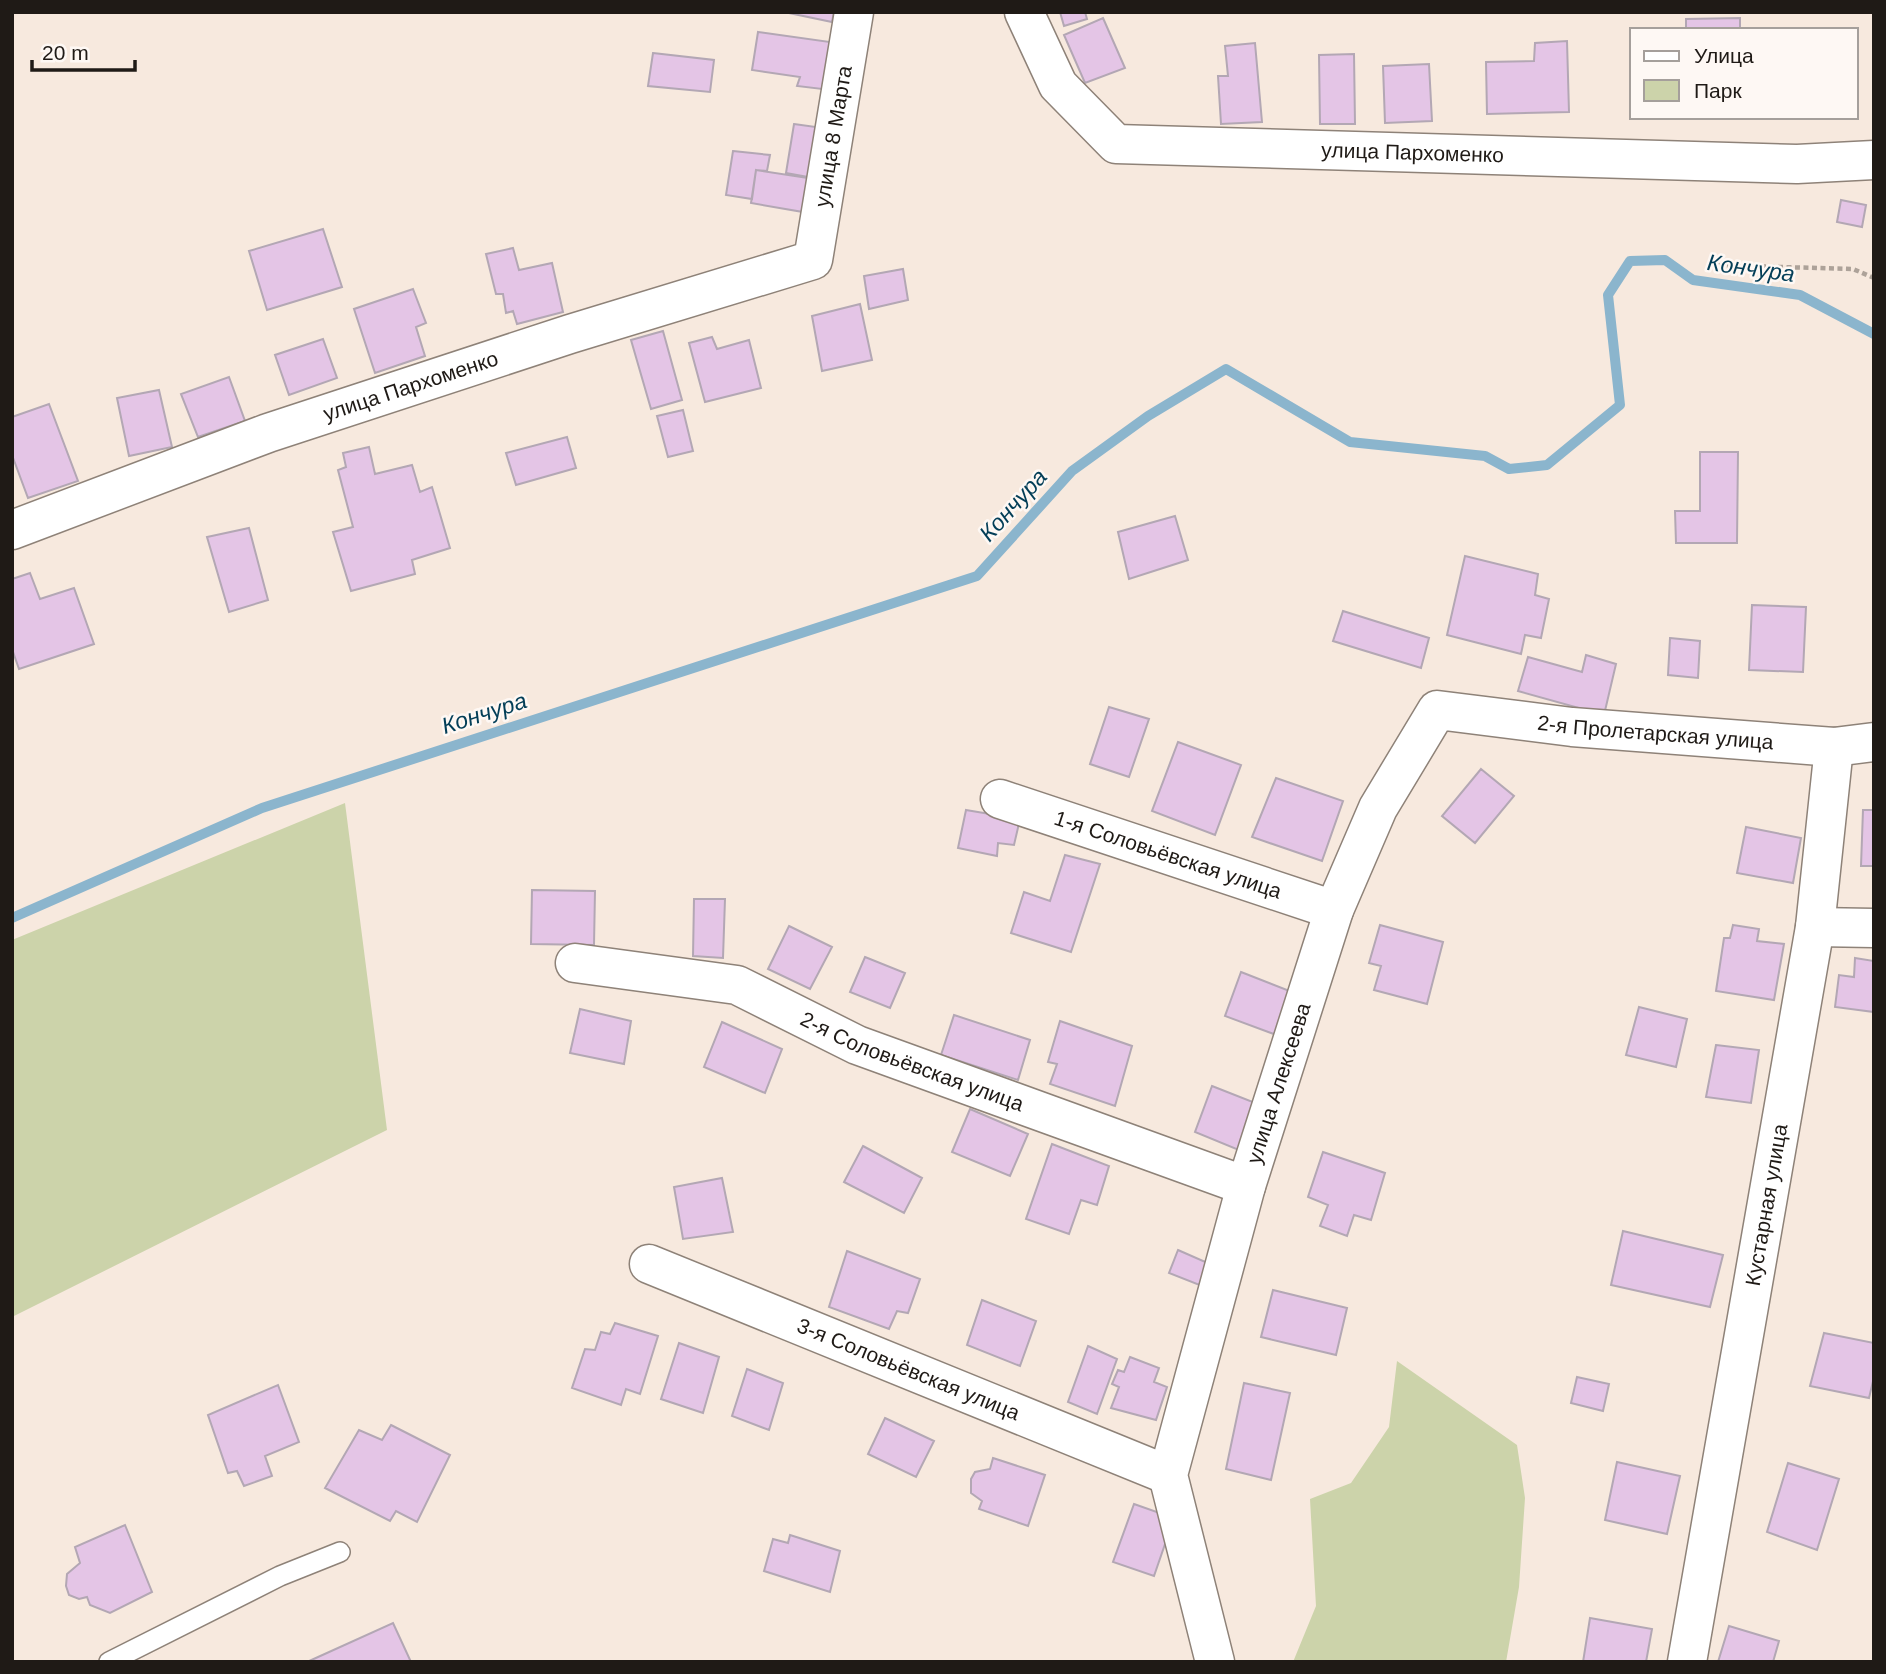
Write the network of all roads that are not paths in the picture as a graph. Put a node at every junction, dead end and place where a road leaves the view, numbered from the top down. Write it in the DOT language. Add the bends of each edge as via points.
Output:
graph roads {
  1 [pos="853,12"];
  2 [pos="1024,12"];
  3 [pos="1874,160"];
  4 [pos="813,260"];
  5 [pos="12,530"];
  6 [pos="1437,710"];
  7 [pos="1874,742"];
  8 [pos="1833,747"];
  9 [pos="1000,799"];
  10 [pos="1334,910"];
  11 [pos="1815,927"];
  12 [pos="1874,928"];
  13 [pos="575,963"];
  14 [pos="1246,1186"];
  15 [pos="649,1264"];
  16 [pos="1168,1475"];
  17 [pos="340,1552"];
  18 [pos="109,1662"];
  19 [pos="1215,1662"];
  20 [pos="1687,1662"];
  1 -- 4 [label="street, улица 8 Марта"];
  2 -- 3 [label="street, улица Пархоменко" via="1058,85 1116,144 1797,164"];
  4 -- 5 [label="street, улица Пархоменко" via="268,433"];
  6 -- 8 [label="street, 2-я Пролетарская улица" via="1572,727"];
  6 -- 10 [label="street, улица Алексеева" via="1378,808"];
  7 -- 8 [label="street, 2-я Пролетарская улица"];
  8 -- 11 [label="street, Кустарная улица"];
  9 -- 10 [label="street, 1-я Соловьёвская улица"];
  10 -- 14 [label="street, улица Алексеева"];
  11 -- 12 [label="street"];
  11 -- 20 [label="street, Кустарная улица"];
  13 -- 14 [label="street, 2-я Соловьёвская улица" via="737,985 857,1045"];
  14 -- 16 [label="street, улица Алексеева"];
  15 -- 16 [label="street, 3-я Соловьёвская улица"];
  16 -- 19 [label="street"];
  17 -- 18 [label="lane" via="280,1576"];
}
